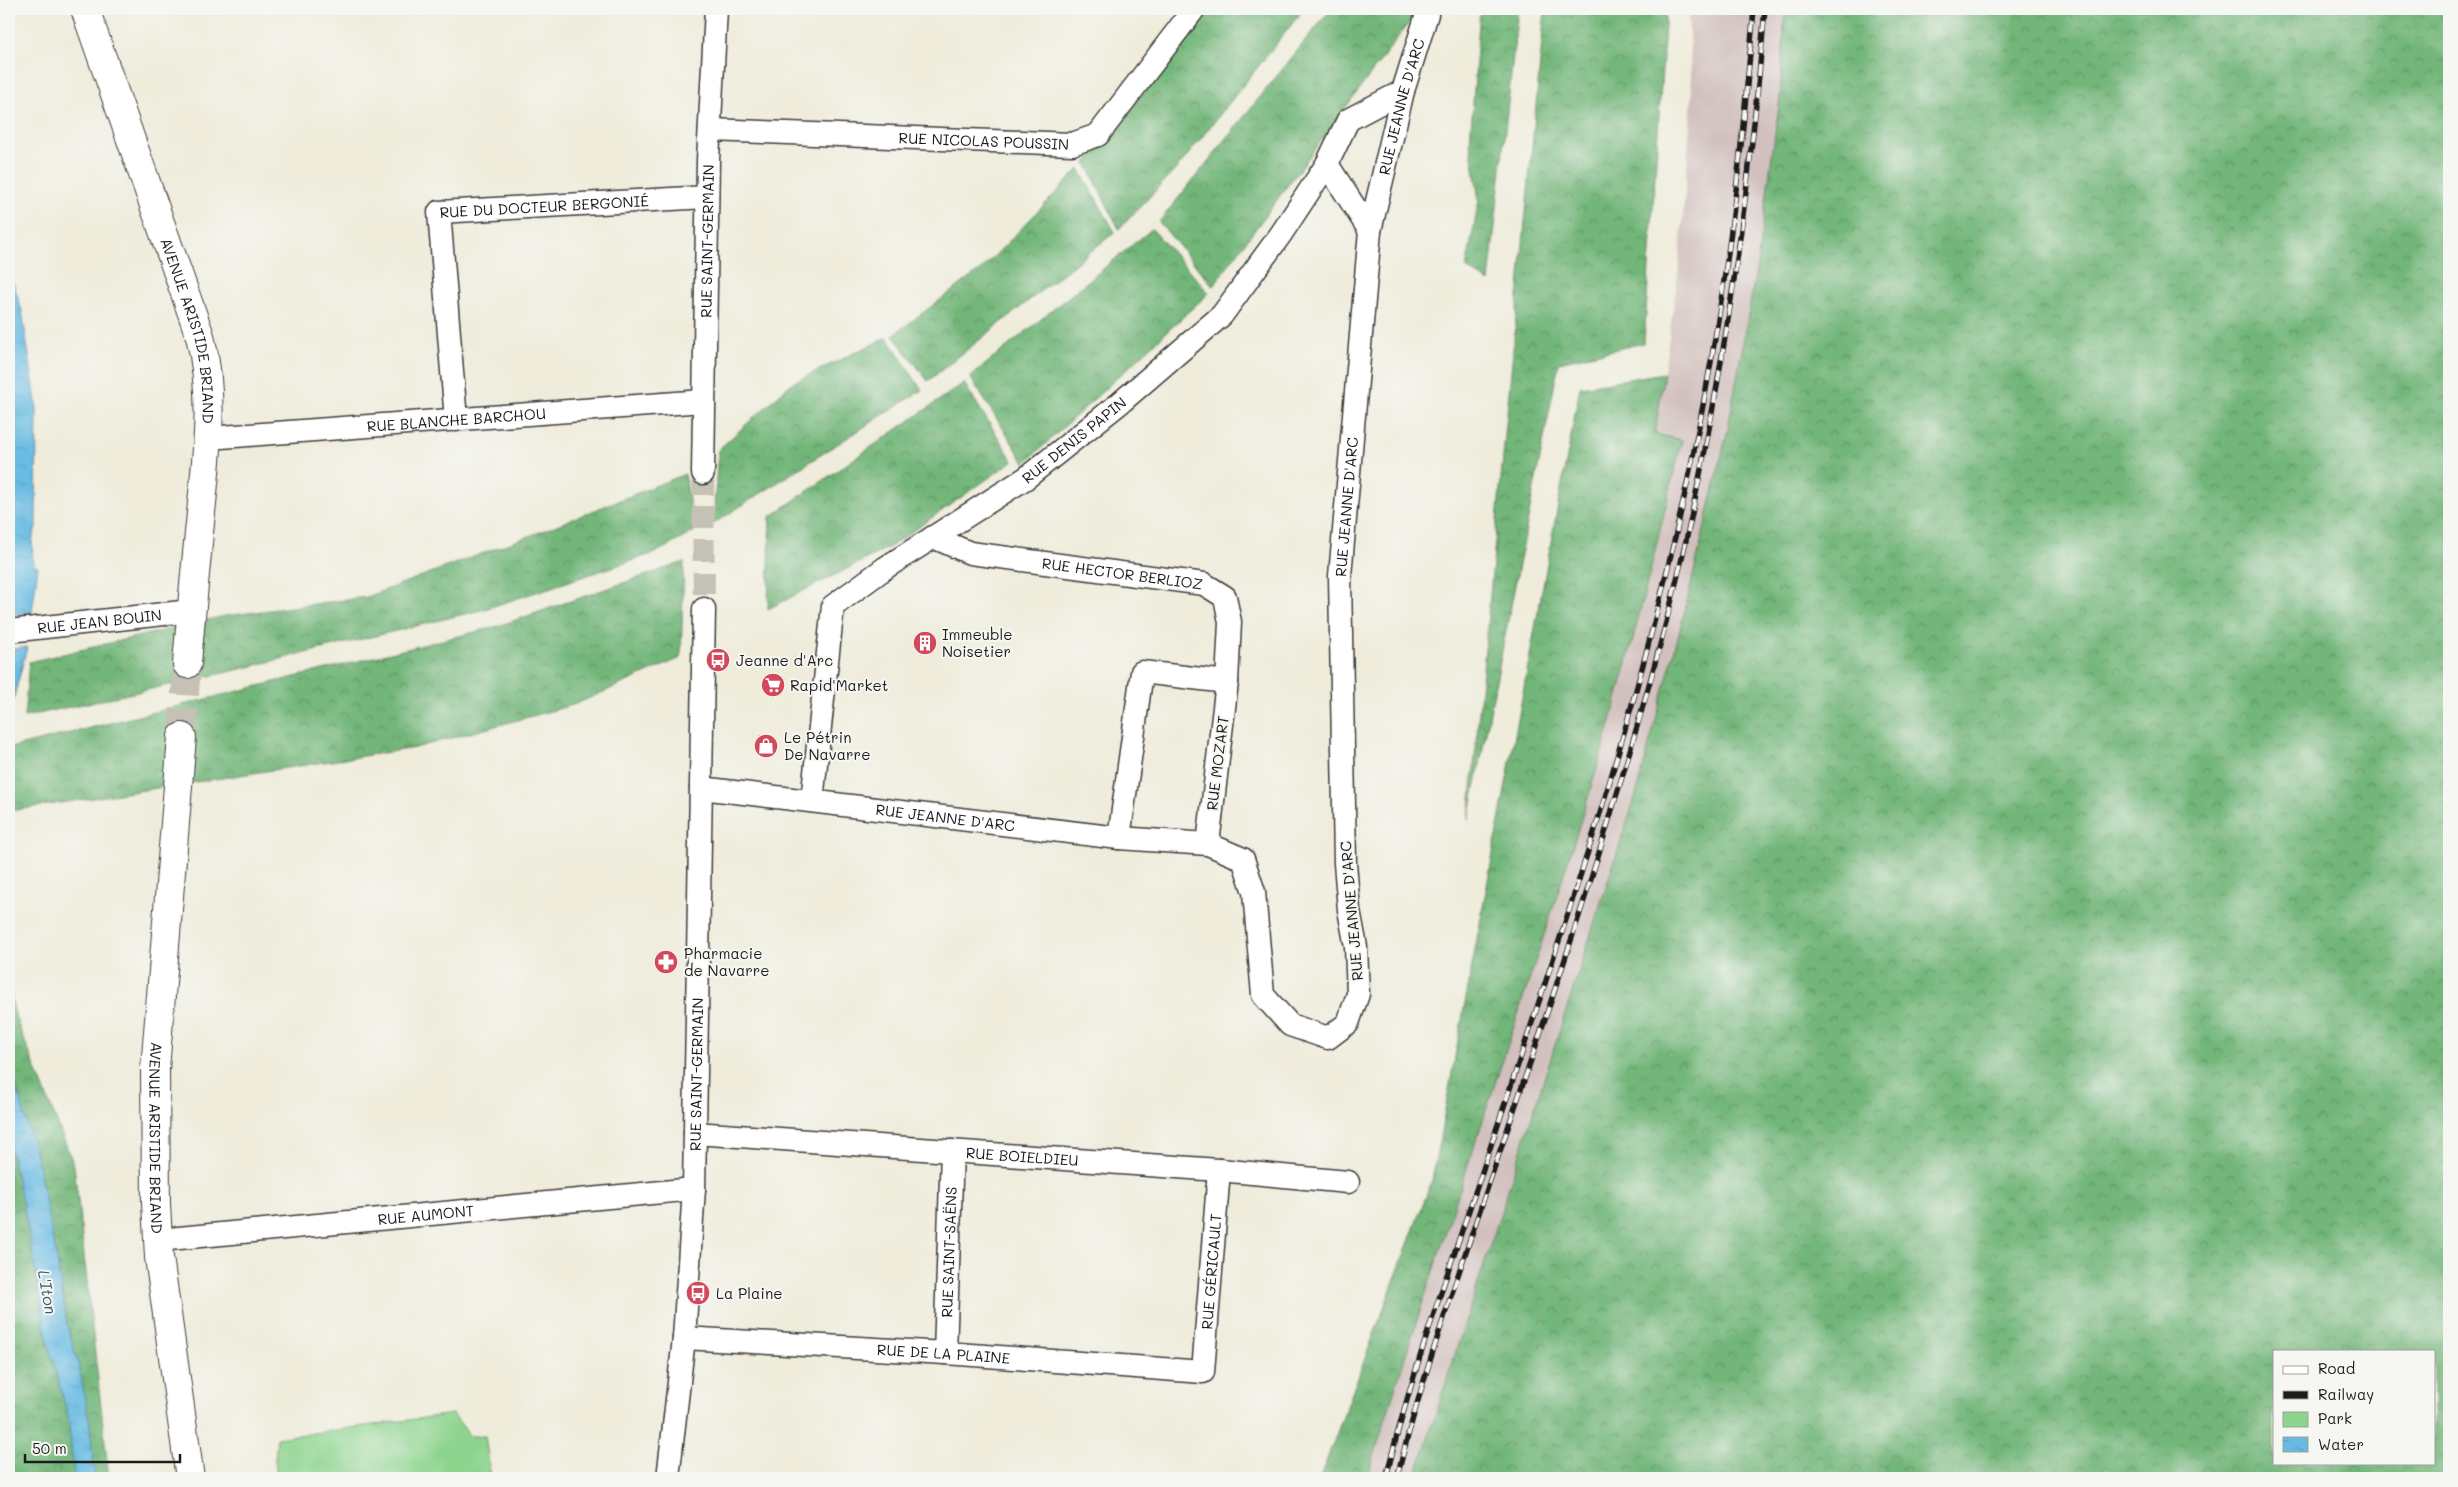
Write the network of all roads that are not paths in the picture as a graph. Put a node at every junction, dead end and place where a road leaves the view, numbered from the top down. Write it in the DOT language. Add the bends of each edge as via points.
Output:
graph roads {
  1 [pos="85,9"];
  2 [pos="716,9"];
  3 [pos="1194,9"];
  4 [pos="1427,14"];
  5 [pos="1403,91"];
  6 [pos="710,130"];
  7 [pos="1326,164"];
  8 [pos="708,197"];
  9 [pos="1370,231"];
  10 [pos="703,401"];
  11 [pos="456,420"];
  12 [pos="208,438"];
  13 [pos="703,473"];
  14 [pos="933,537"];
  15 [pos="704,609"];
  16 [pos="191,611"];
  17 [pos="9,631"];
  18 [pos="187,664"];
  19 [pos="1227,682"];
  20 [pos="182,737"];
  21 [pos="701,788"];
  22 [pos="812,801"];
  23 [pos="1119,838"];
  24 [pos="1208,844"];
  25 [pos="694,1133"];
  26 [pos="952,1151"];
  27 [pos="1219,1170"];
  28 [pos="1348,1182"];
  29 [pos="694,1189"];
  30 [pos="158,1240"];
  31 [pos="684,1338"];
  32 [pos="945,1353"];
  33 [pos="1203,1372"];
  34 [pos="190,1478"];
  35 [pos="668,1478"];
  1 -- 12 [label="main road, AVENUE ARISTIDE BRIAND" via="200,336 210,399"];
  2 -- 6 [label="street, RUE SAINT-GERMAIN"];
  3 -- 6 [label="street, RUE NICOLAS POUSSIN" via="1098,135 1072,144"];
  4 -- 5 [label="street, RUE JEANNE D'ARC"];
  5 -- 7 [label="street, RUE DENIS PAPIN" via="1348,120"];
  5 -- 9 [label="street, RUE JEANNE D'ARC"];
  6 -- 8 [label="street, RUE SAINT-GERMAIN"];
  7 -- 9 [label="street"];
  7 -- 14 [label="street, RUE DENIS PAPIN" via="1281,234 1222,315 1026,478"];
  8 -- 10 [label="street, RUE SAINT-GERMAIN"];
  8 -- 11 [label="street, RUE DU DOCTEUR BERGONIÉ" via="439,212"];
  9 -- 24 [label="street, RUE JEANNE D'ARC" via="1340,576 1345,863 1356,947 1358,994 1348,1023 1328,1038 1290,1025 1263,995 1254,892 1243,859"];
  10 -- 11 [label="street, RUE BLANCHE BARCHOU"];
  10 -- 13 [label="street, RUE SAINT-GERMAIN"];
  11 -- 12 [label="street, RUE BLANCHE BARCHOU"];
  12 -- 16 [label="main road, AVENUE ARISTIDE BRIAND"];
  14 -- 19 [label="street, RUE HECTOR BERLIOZ" via="970,553 1204,584 1225,597 1230,622"];
  14 -- 22 [label="street, RUE DENIS PAPIN" via="833,606"];
  15 -- 21 [label="street, RUE SAINT-GERMAIN"];
  16 -- 17 [label="street, RUE JEAN BOUIN"];
  16 -- 18 [label="main road, AVENUE ARISTIDE BRIAND"];
  19 -- 23 [label="street" via="1142,672"];
  19 -- 24 [label="street, RUE MOZART"];
  20 -- 30 [label="main road, AVENUE ARISTIDE BRIAND" via="155,1069"];
  21 -- 22 [label="street, RUE JEANNE D'ARC"];
  21 -- 25 [label="street, RUE SAINT-GERMAIN"];
  22 -- 23 [label="street, RUE JEANNE D'ARC"];
  23 -- 24 [label="street, RUE JEANNE D'ARC"];
  25 -- 26 [label="street, RUE BOIELDIEU"];
  25 -- 29 [label="street, RUE SAINT-GERMAIN"];
  26 -- 27 [label="street, RUE BOIELDIEU"];
  26 -- 32 [label="street, RUE SAINT-SAËNS"];
  27 -- 28 [label="street, RUE BOIELDIEU"];
  27 -- 33 [label="street, RUE GÉRICAULT"];
  29 -- 30 [label="street, RUE AUMONT"];
  29 -- 31 [label="street, RUE SAINT-GERMAIN"];
  30 -- 34 [label="main road, AVENUE ARISTIDE BRIAND"];
  31 -- 32 [label="street, RUE DE LA PLAINE"];
  31 -- 35 [label="street, RUE SAINT-GERMAIN"];
  32 -- 33 [label="street, RUE DE LA PLAINE"];
}
